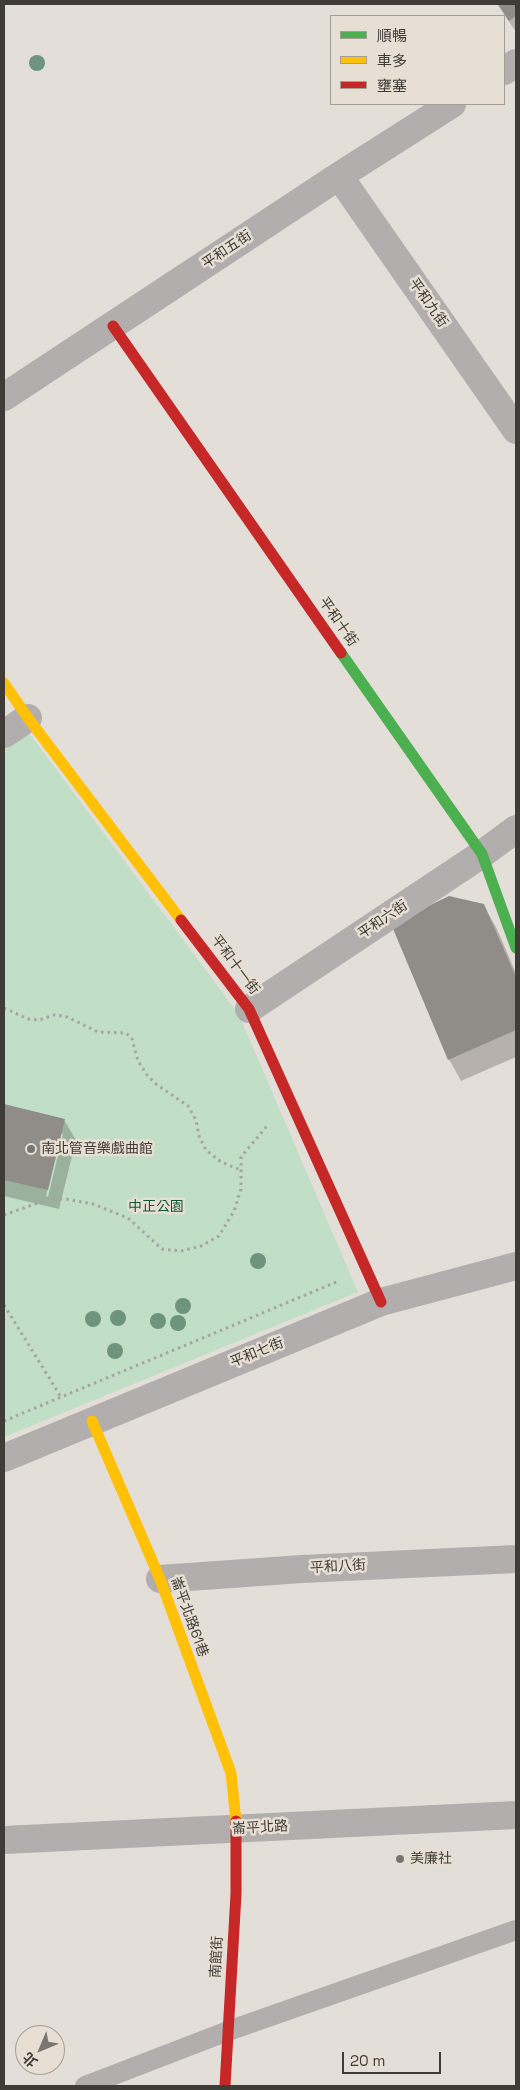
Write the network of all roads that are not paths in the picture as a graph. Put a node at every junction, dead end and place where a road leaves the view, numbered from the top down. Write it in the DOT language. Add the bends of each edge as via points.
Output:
graph roads {
  1 [pos="516,63"];
  2 [pos="505,70"];
  3 [pos="450,105"];
  4 [pos="339,176"];
  5 [pos="113,326"];
  6 [pos="4,397"];
  7 [pos="516,430"];
  8 [pos="4,683"];
  9 [pos="28,718"];
  10 [pos="4,734"];
  11 [pos="516,829"];
  12 [pos="482,854"];
  13 [pos="516,948"];
  14 [pos="249,1009"];
  15 [pos="516,1266"];
  16 [pos="381,1302"];
  17 [pos="92,1422"];
  18 [pos="4,1458"];
  19 [pos="516,1559"];
  20 [pos="160,1579"];
  21 [pos="516,1814"];
  22 [pos="237,1829"];
  23 [pos="4,1840"];
  24 [pos="516,1930"];
  25 [pos="228,2030"];
  26 [pos="85,2086"];
  27 [pos="225,2086"];
  1 -- 2 [label="street"];
  3 -- 4 [label="street, 平和五街"];
  4 -- 5 [label="street, 平和五街"];
  4 -- 7 [label="street, 平和九街"];
  5 -- 6 [label="street, 平和五街"];
  5 -- 12 [label="street, 平和十街"];
  8 -- 9 [label="street, 平和十一街"];
  9 -- 10 [label="street"];
  9 -- 14 [label="street, 平和十一街"];
  11 -- 12 [label="street, 平和六街"];
  12 -- 13 [label="street, 平和十街"];
  12 -- 14 [label="street, 平和六街"];
  14 -- 16 [label="street, 平和十一街"];
  15 -- 16 [label="street, 平和七街"];
  16 -- 17 [label="street, 平和七街"];
  17 -- 18 [label="street, 平和七街"];
  17 -- 20 [label="street, 崙平北路61巷"];
  19 -- 20 [label="street, 平和八街"];
  20 -- 22 [label="street, 崙平北路61巷" via="231,1772"];
  21 -- 22 [label="street, 崙平北路"];
  22 -- 23 [label="street, 崙平北路"];
  22 -- 25 [label="street, 南館街"];
  24 -- 25 [label="lane"];
  25 -- 26 [label="lane"];
  25 -- 27 [label="street, 南館街"];
}
